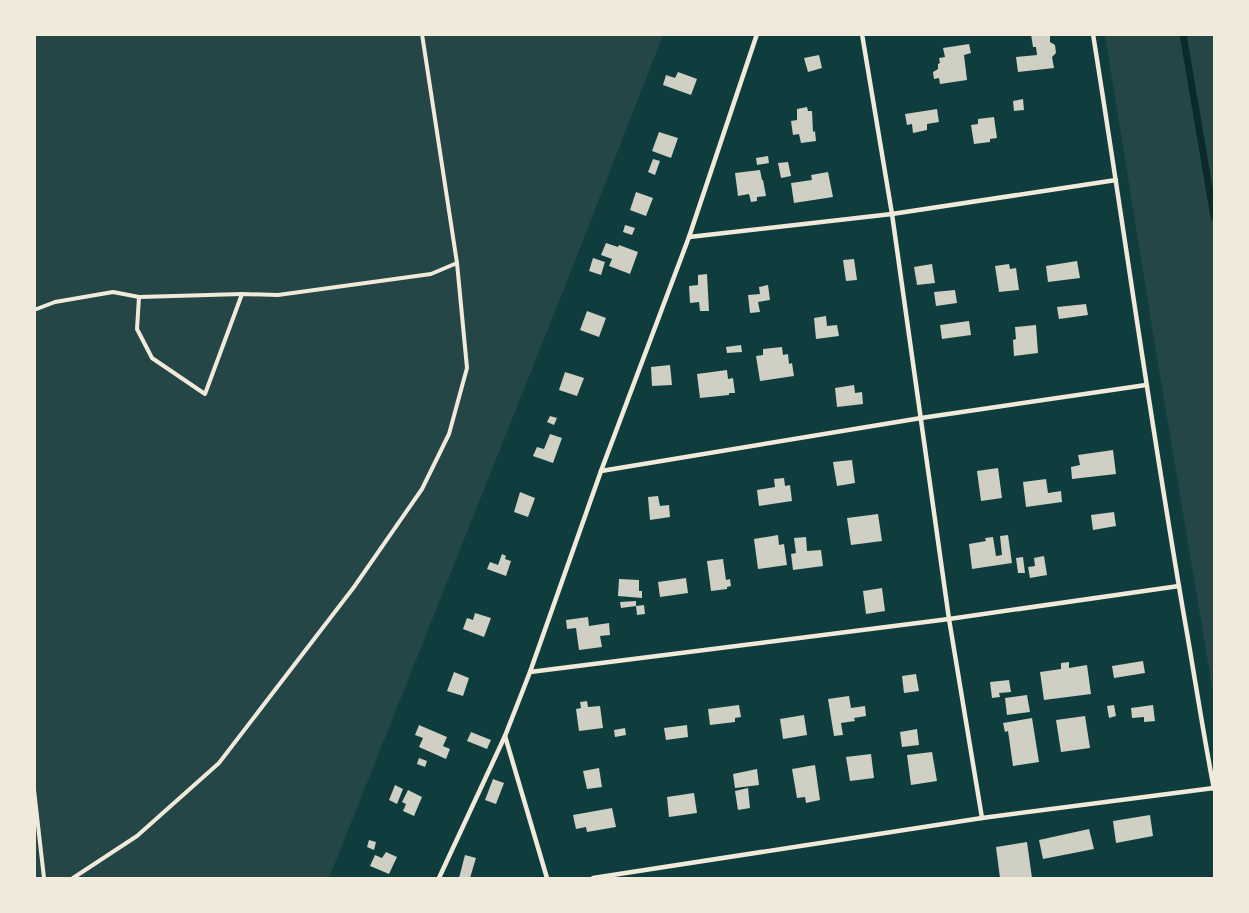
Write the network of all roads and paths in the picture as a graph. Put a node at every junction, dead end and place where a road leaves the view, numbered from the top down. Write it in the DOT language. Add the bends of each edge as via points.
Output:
graph roads {
  1 [pos="422,34"];
  2 [pos="757,34"];
  3 [pos="862,34"];
  4 [pos="1093,34"];
  5 [pos="1116,180"];
  6 [pos="892,214"];
  7 [pos="689,237"];
  8 [pos="458,263"];
  9 [pos="242,294"];
  10 [pos="139,297"];
  11 [pos="34,310"];
  12 [pos="1146,385"];
  13 [pos="921,418"];
  14 [pos="601,471"];
  15 [pos="1179,586"];
  16 [pos="949,619"];
  17 [pos="530,672"];
  18 [pos="505,736"];
  19 [pos="1214,789"];
  20 [pos="34,790"];
  21 [pos="982,818"];
  22 [pos="44,879"];
  23 [pos="73,879"];
  24 [pos="439,879"];
  25 [pos="548,879"];
  26 [pos="593,879"];
  1 -- 8 [label="path"];
  2 -- 7 [label="lane"];
  3 -- 6 [label="lane"];
  4 -- 5 [label="lane"];
  5 -- 6 [label="lane"];
  5 -- 12 [label="lane"];
  6 -- 7 [label="lane"];
  6 -- 13 [label="lane"];
  7 -- 14 [label="lane"];
  8 -- 9 [label="path" via="431,274 278,295"];
  8 -- 23 [label="path" via="466,368 449,434 422,489 354,587 219,763 137,836"];
  9 -- 10 [label="path"];
  9 -- 10 [label="path" via="205,394 152,358 137,328"];
  10 -- 11 [label="path" via="113,292 55,302"];
  12 -- 13 [label="lane"];
  12 -- 15 [label="lane"];
  13 -- 14 [label="lane"];
  13 -- 16 [label="lane"];
  14 -- 17 [label="lane"];
  15 -- 16 [label="lane"];
  15 -- 19 [label="lane"];
  16 -- 17 [label="lane"];
  16 -- 21 [label="lane"];
  17 -- 18 [label="lane"];
  18 -- 24 [label="lane"];
  18 -- 25 [label="lane"];
  19 -- 21 [label="lane"];
  20 -- 22 [label="path"];
  21 -- 26 [label="lane"];
}
